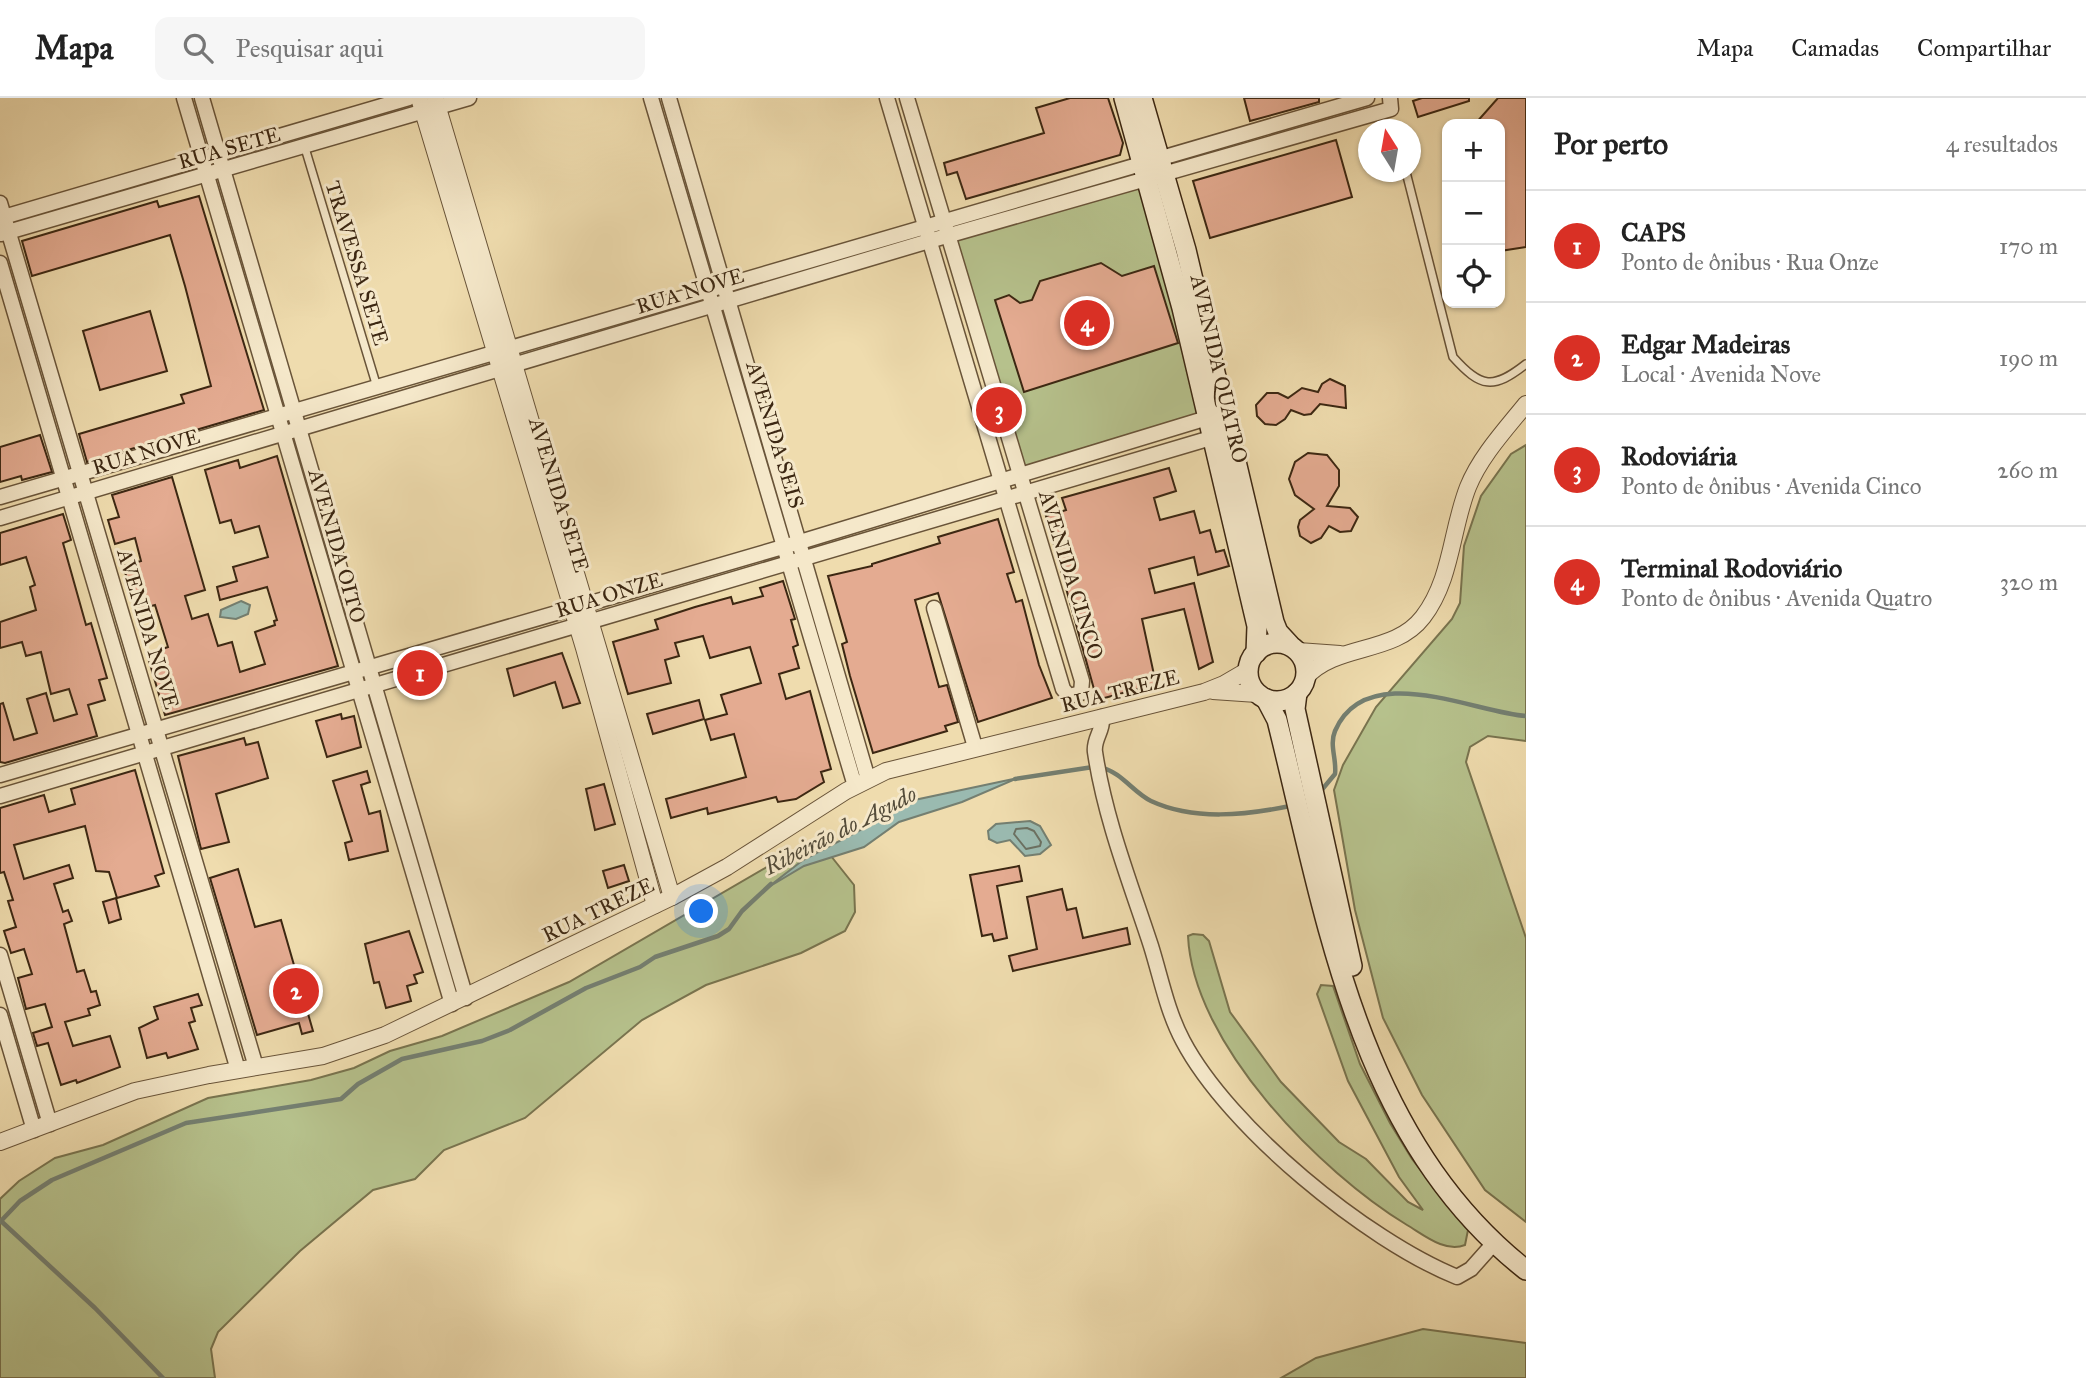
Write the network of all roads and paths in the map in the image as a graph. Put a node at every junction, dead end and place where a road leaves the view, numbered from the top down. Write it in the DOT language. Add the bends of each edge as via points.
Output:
graph roads {
  1 [pos="184,98"];
  2 [pos="202,98"];
  3 [pos="409,98"];
  4 [pos="469,98"];
  5 [pos="652,98"];
  6 [pos="669,98"];
  7 [pos="887,98"];
  8 [pos="907,98"];
  9 [pos="1124,98"];
  10 [pos="1142,98"];
  11 [pos="1369,98"];
  12 [pos="1391,103"];
  13 [pos="429,104"];
  14 [pos="1376,113"];
  15 [pos="678,127"];
  16 [pos="662,131"];
  17 [pos="304,148"];
  18 [pos="219,154"];
  19 [pos="202,159"];
  20 [pos="1153,168"];
  21 [pos="224,171"];
  22 [pos="208,176"];
  23 [pos="1409,182"];
  24 [pos="698,195"];
  25 [pos="682,199"];
  26 [pos="1,213"];
  27 [pos="943,219"];
  28 [pos="925,225"];
  29 [pos="4,234"];
  30 [pos="948,235"];
  31 [pos="929,241"];
  32 [pos="0,263"];
  33 [pos="724,284"];
  34 [pos="709,290"];
  35 [pos="729,301"];
  36 [pos="714,306"];
  37 [pos="605,320"];
  38 [pos="608,337"];
  39 [pos="502,350"];
  40 [pos="1526,364"];
  41 [pos="507,367"];
  42 [pos="377,387"];
  43 [pos="1526,404"];
  44 [pos="293,412"];
  45 [pos="278,416"];
  46 [pos="755,416"];
  47 [pos="1216,416"];
  48 [pos="299,428"];
  49 [pos="282,433"];
  50 [pos="1220,435"];
  51 [pos="72,476"];
  52 [pos="1019,476"];
  53 [pos="1000,481"];
  54 [pos="1024,494"];
  55 [pos="78,495"];
  56 [pos="0,497"];
  57 [pos="1005,499"];
  58 [pos="0,518"];
  59 [pos="1243,529"];
  60 [pos="793,544"];
  61 [pos="798,560"];
  62 [pos="579,606"];
  63 [pos="934,608"];
  64 [pos="585,624"];
  65 [pos="1294,648"];
  66 [pos="1349,653"];
  67 [pos="1252,661"];
  68 [pos="369,667"];
  69 [pos="352,672"];
  70 [pos="1302,685"];
  71 [pos="375,686"];
  72 [pos="358,691"];
  73 [pos="1204,692"];
  74 [pos="1262,696"];
  75 [pos="1102,717"];
  76 [pos="156,729"];
  77 [pos="140,734"];
  78 [pos="1292,740"];
  79 [pos="975,747"];
  80 [pos="162,748"];
  81 [pos="146,753"];
  82 [pos="0,775"];
  83 [pos="861,782"];
  84 [pos="0,796"];
  85 [pos="672,897"];
  86 [pos="655,905"];
  87 [pos="0,954"];
  88 [pos="459,1001"];
  89 [pos="0,1015"];
  90 [pos="256,1067"];
  91 [pos="238,1070"];
  92 [pos="42,1127"];
  93 [pos="0,1142"];
  94 [pos="1495,1242"];
  95 [pos="1526,1270"];
  1 -- 19 [label="street, AVENIDA OITO"];
  2 -- 18 [label="street, AVENIDA OITO"];
  3 -- 18 [label="street, RUA SETE"];
  4 -- 13 [label="street, RUA SETE"];
  5 -- 16 [label="street, AVENIDA SEIS"];
  6 -- 15 [label="street, AVENIDA SEIS"];
  7 -- 28 [label="street, AVENIDA CINCO"];
  8 -- 27 [label="street, AVENIDA CINCO"];
  9 -- 20 [label="main road, AVENIDA QUATRO"];
  10 -- 20 [label="main road, AVENIDA QUATRO"];
  11 -- 14 [label="street"];
  11 -- 20 [label="street, RUA NOVE"];
  12 -- 14 [label="street, RUA NOVE"];
  13 -- 17 [label="street, RUA SETE"];
  13 -- 39 [label="street, AVENIDA SETE"];
  14 -- 20 [label="street, RUA NOVE"];
  15 -- 16 [label="street"];
  15 -- 24 [label="street, AVENIDA SEIS"];
  16 -- 25 [label="street, AVENIDA SEIS"];
  17 -- 21 [label="street, RUA SETE"];
  17 -- 42 [label="lane, TRAVESSA SETE"];
  18 -- 19 [label="street, RUA SETE"];
  18 -- 21 [label="street, AVENIDA OITO"];
  19 -- 22 [label="street, AVENIDA OITO"];
  19 -- 26 [label="street, RUA SETE"];
  20 -- 27 [label="street, RUA NOVE"];
  20 -- 30 [label="street, RUA NOVE"];
  20 -- 47 [label="main road, AVENIDA QUATRO"];
  21 -- 22 [label="street, RUA SETE"];
  21 -- 44 [label="street, AVENIDA OITO"];
  22 -- 29 [label="street, RUA SETE"];
  22 -- 45 [label="street, AVENIDA OITO"];
  23 -- 40 [label="lane" via="1453,357 1471,377 1487,383 1505,380"];
  24 -- 25 [label="street"];
  24 -- 33 [label="street, AVENIDA SEIS"];
  25 -- 34 [label="street, AVENIDA SEIS"];
  26 -- 29 [label="street, AVENIDA NOVE"];
  27 -- 28 [label="street, RUA NOVE"];
  27 -- 30 [label="street, AVENIDA CINCO"];
  28 -- 31 [label="street, AVENIDA CINCO"];
  28 -- 33 [label="street, RUA NOVE"];
  29 -- 51 [label="street, AVENIDA NOVE"];
  30 -- 31 [label="street, RUA NOVE"];
  30 -- 52 [label="street, AVENIDA CINCO"];
  31 -- 35 [label="street, RUA NOVE"];
  31 -- 53 [label="street, AVENIDA CINCO"];
  32 -- 51 [label="street, AVENIDA NOVE"];
  33 -- 34 [label="street, RUA NOVE"];
  33 -- 35 [label="street, AVENIDA SEIS"];
  34 -- 36 [label="street, AVENIDA SEIS"];
  34 -- 37 [label="street, RUA NOVE"];
  35 -- 36 [label="street, RUA NOVE"];
  35 -- 46 [label="street, AVENIDA SEIS"];
  36 -- 38 [label="street, RUA NOVE"];
  36 -- 46 [label="street, AVENIDA SEIS"];
  37 -- 38 [label="street"];
  37 -- 39 [label="street, RUA NOVE"];
  38 -- 41 [label="street, RUA NOVE"];
  39 -- 41 [label="street, AVENIDA SETE"];
  39 -- 42 [label="street, RUA NOVE"];
  41 -- 48 [label="street, RUA NOVE"];
  41 -- 62 [label="street, AVENIDA SETE"];
  42 -- 44 [label="street, RUA NOVE"];
  43 -- 66 [label="street" via="1472,480 1443,580 1423,617 1402,636"];
  44 -- 45 [label="street, RUA NOVE"];
  44 -- 48 [label="street, AVENIDA OITO"];
  45 -- 49 [label="street, AVENIDA OITO"];
  45 -- 51 [label="street, RUA NOVE"];
  46 -- 60 [label="street, AVENIDA SEIS"];
  47 -- 50 [label="main road, AVENIDA QUATRO"];
  47 -- 52 [label="street, RUA ONZE"];
  48 -- 49 [label="street, RUA NOVE"];
  48 -- 68 [label="street, AVENIDA OITO"];
  49 -- 55 [label="street, RUA NOVE"];
  49 -- 69 [label="street, AVENIDA OITO"];
  50 -- 54 [label="street, RUA ONZE"];
  50 -- 59 [label="main road, AVENIDA QUATRO"];
  51 -- 55 [label="street, AVENIDA NOVE"];
  51 -- 56 [label="street, RUA NOVE"];
  52 -- 53 [label="street, RUA ONZE"];
  52 -- 54 [label="street, AVENIDA CINCO"];
  53 -- 57 [label="street, AVENIDA CINCO"];
  53 -- 60 [label="street, RUA ONZE"];
  54 -- 57 [label="street, RUA ONZE"];
  54 -- 57 [label="street, AVENIDA CINCO" via="1082,681 1081,693 1076,695 1069,696 1063,689"];
  55 -- 58 [label="street, RUA NOVE"];
  55 -- 76 [label="street, AVENIDA NOVE"];
  55 -- 77 [label="street, AVENIDA NOVE"];
  57 -- 61 [label="street, RUA ONZE"];
  59 -- 65 [label="main road, AVENIDA QUATRO" via="1278,632"];
  59 -- 67 [label="main road, AVENIDA QUATRO" via="1257,626"];
  60 -- 61 [label="street, AVENIDA SEIS"];
  60 -- 62 [label="street, RUA ONZE"];
  61 -- 64 [label="street, RUA ONZE"];
  61 -- 83 [label="street, AVENIDA SEIS"];
  62 -- 64 [label="street, AVENIDA SETE"];
  62 -- 68 [label="street, RUA ONZE"];
  63 -- 79 [label="street"];
  64 -- 71 [label="street, RUA ONZE"];
  64 -- 85 [label="street, AVENIDA SETE"];
  64 -- 86 [label="street, AVENIDA SETE"];
  65 -- 66 [label="street" via="1307,654"];
  65 -- 67 [label="main road" via="1270,644"];
  65 -- 70 [label="main road" via="1306,666"];
  66 -- 70 [label="street" via="1323,665"];
  67 -- 73 [label="street, RUA TREZE" via="1224,684"];
  67 -- 74 [label="main road" via="1252,687"];
  68 -- 69 [label="street, RUA ONZE"];
  68 -- 71 [label="street, AVENIDA OITO"];
  69 -- 72 [label="street, AVENIDA OITO"];
  69 -- 76 [label="street, RUA ONZE"];
  70 -- 74 [label="main road" via="1284,701"];
  70 -- 78 [label="main road"];
  71 -- 72 [label="street, RUA ONZE"];
  71 -- 88 [label="street, AVENIDA OITO"];
  72 -- 80 [label="street, RUA ONZE"];
  72 -- 88 [label="street, AVENIDA OITO"];
  73 -- 74 [label="street, RUA TREZE"];
  73 -- 75 [label="street, RUA TREZE"];
  74 -- 78 [label="main road"];
  75 -- 79 [label="street, RUA TREZE"];
  75 -- 94 [label="street" via="1095,751 1122,863 1174,1022 1208,1078 1288,1166 1393,1242 1456,1277 1464,1275"];
  76 -- 77 [label="street, RUA ONZE"];
  76 -- 80 [label="street, AVENIDA NOVE"];
  77 -- 81 [label="street, AVENIDA NOVE"];
  77 -- 82 [label="street, RUA ONZE"];
  78 -- 94 [label="main road" via="1375,1068 1414,1146"];
  79 -- 83 [label="street, RUA TREZE"];
  80 -- 81 [label="street, RUA ONZE"];
  80 -- 90 [label="street, AVENIDA NOVE"];
  81 -- 84 [label="street, RUA ONZE"];
  81 -- 91 [label="street, AVENIDA NOVE"];
  83 -- 85 [label="street, RUA TREZE"];
  85 -- 86 [label="street, RUA TREZE"];
  86 -- 88 [label="street, RUA TREZE"];
  87 -- 92 [label="street"];
  88 -- 90 [label="street, RUA TREZE" via="348,1049"];
  89 -- 92 [label="street"];
  90 -- 91 [label="street, RUA TREZE"];
  91 -- 92 [label="street, RUA TREZE" via="135,1091"];
  92 -- 93 [label="street, RUA TREZE"];
  94 -- 95 [label="main road"];
}
